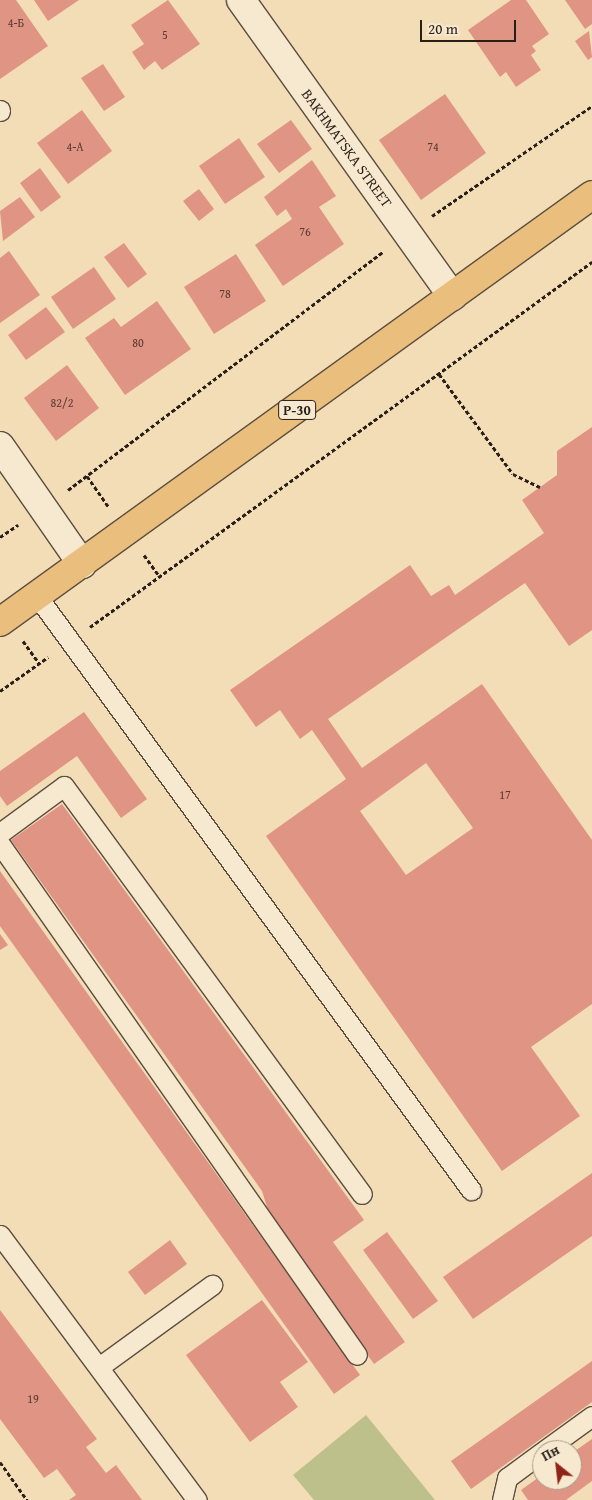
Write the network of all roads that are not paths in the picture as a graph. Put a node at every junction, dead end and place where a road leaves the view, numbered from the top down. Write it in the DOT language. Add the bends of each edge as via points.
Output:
graph roads {
  1 [pos="241,0"];
  2 [pos="592,196"];
  3 [pos="452,296"];
  4 [pos="0,446"];
  5 [pos="82,564"];
  6 [pos="37,596"];
  7 [pos="0,622"];
  8 [pos="0,833"];
  9 [pos="0,844"];
  10 [pos="471,1190"];
  11 [pos="362,1194"];
  12 [pos="0,1235"];
  13 [pos="212,1285"];
  14 [pos="357,1355"];
  15 [pos="99,1366"];
  16 [pos="592,1416"];
  17 [pos="559,1440"];
  18 [pos="532,1459"];
  19 [pos="197,1500"];
  20 [pos="502,1500"];
  1 -- 3 [label="street, BAKHMATSKA STREET"];
  2 -- 3 [label="main road, Р-30"];
  3 -- 5 [label="main road, Р-30"];
  4 -- 5 [label="street"];
  5 -- 6 [label="main road, Р-30"];
  6 -- 7 [label="main road, Р-30"];
  6 -- 10 [label="lane"];
  8 -- 11 [label="lane" via="64,786"];
  9 -- 14 [label="lane"];
  12 -- 15 [label="lane"];
  13 -- 15 [label="lane"];
  15 -- 19 [label="lane"];
  16 -- 17 [label="lane"];
  18 -- 20 [label="lane" via="507,1478"];
}
